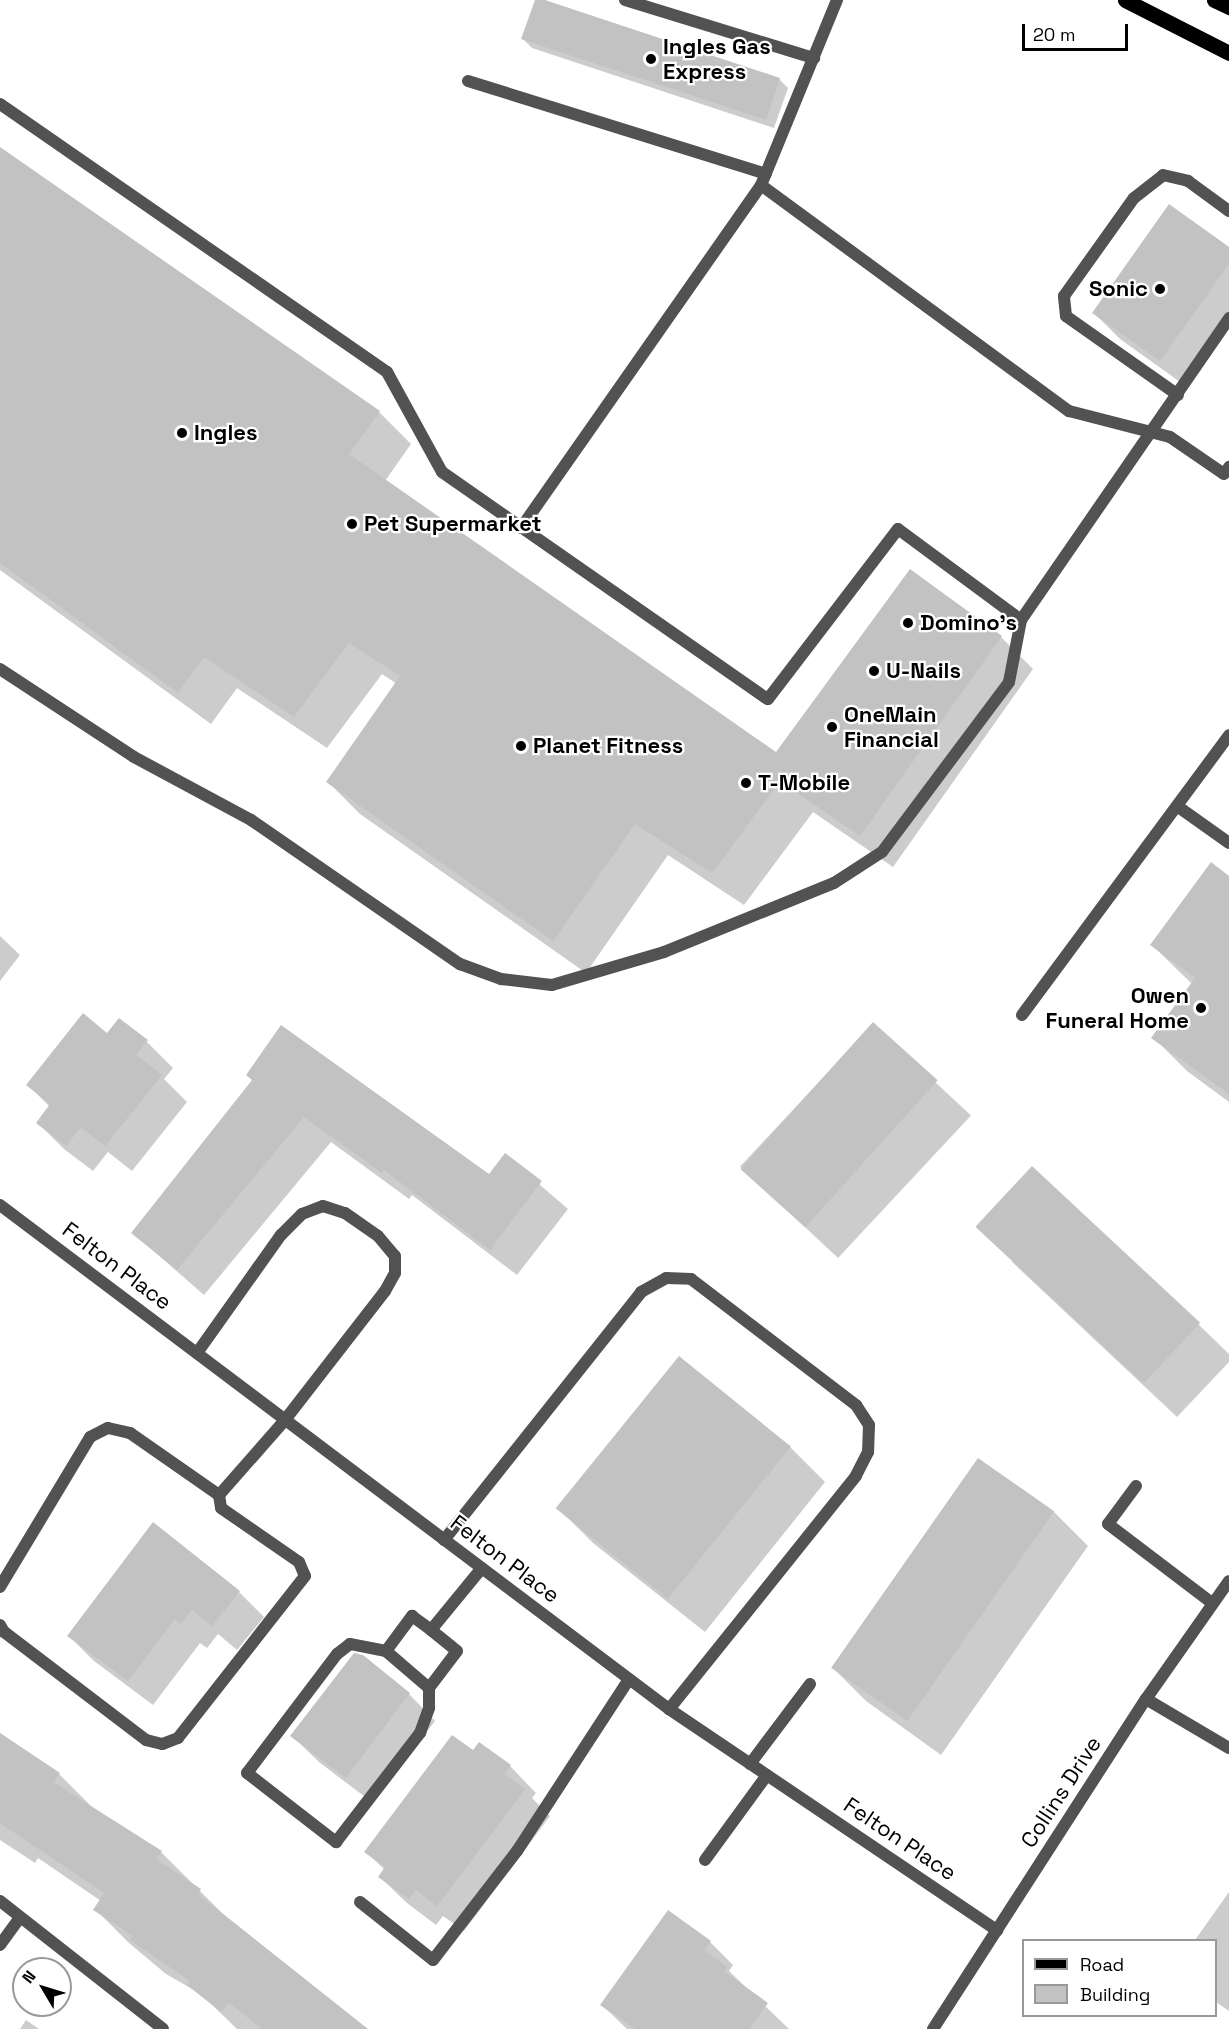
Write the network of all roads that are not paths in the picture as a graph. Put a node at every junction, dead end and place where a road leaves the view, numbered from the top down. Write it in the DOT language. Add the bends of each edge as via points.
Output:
graph roads {
  1 [pos="625,0"];
  2 [pos="837,0"];
  3 [pos="1125,0"];
  4 [pos="1214,0"];
  5 [pos="1229,7"];
  6 [pos="1229,53"];
  7 [pos="813,58"];
  8 [pos="468,81"];
  9 [pos="0,104"];
  10 [pos="764,179"];
  11 [pos="1229,211"];
  12 [pos="1229,318"];
  13 [pos="1178,394"];
  14 [pos="1152,432"];
  15 [pos="1227,473"];
  16 [pos="521,528"];
  17 [pos="1021,620"];
  18 [pos="0,669"];
  19 [pos="1229,735"];
  20 [pos="1178,806"];
  21 [pos="1229,843"];
  22 [pos="1022,1015"];
  23 [pos="0,1205"];
  24 [pos="198,1353"];
  25 [pos="285,1420"];
  26 [pos="1136,1486"];
  27 [pos="219,1495"];
  28 [pos="444,1540"];
  29 [pos="482,1568"];
  30 [pos="1229,1581"];
  31 [pos="0,1587"];
  32 [pos="1212,1602"];
  33 [pos="0,1625"];
  34 [pos="431,1630"];
  35 [pos="386,1651"];
  36 [pos="629,1679"];
  37 [pos="810,1684"];
  38 [pos="429,1688"];
  39 [pos="1146,1699"];
  40 [pos="669,1709"];
  41 [pos="1229,1748"];
  42 [pos="750,1764"];
  43 [pos="767,1775"];
  44 [pos="705,1860"];
  45 [pos="0,1901"];
  46 [pos="360,1902"];
  47 [pos="20,1917"];
  48 [pos="997,1930"];
  49 [pos="0,1945"];
  50 [pos="163,2029"];
  51 [pos="933,2029"];
  1 -- 7 [label="street"];
  2 -- 7 [label="street"];
  3 -- 6 [label="main road"];
  4 -- 5 [label="main road"];
  7 -- 10 [label="street"];
  8 -- 10 [label="street"];
  9 -- 16 [label="street" via="387,372 442,472"];
  10 -- 14 [label="street" via="1069,411"];
  10 -- 16 [label="street"];
  11 -- 13 [label="street" via="1188,181 1163,175 1134,198 1064,296 1066,316"];
  12 -- 13 [label="street"];
  13 -- 14 [label="street"];
  14 -- 15 [label="street" via="1170,437"];
  14 -- 17 [label="street"];
  16 -- 17 [label="street" via="768,699 898,529"];
  17 -- 18 [label="street" via="1009,682 882,852 834,883 664,952 552,985 501,979 460,964 250,820 134,757"];
  19 -- 20 [label="street"];
  20 -- 21 [label="street"];
  20 -- 22 [label="street"];
  23 -- 24 [label="street, Felton Place"];
  24 -- 25 [label="street, Felton Place"];
  24 -- 25 [label="street" via="281,1235 302,1214 323,1206 345,1213 378,1236 395,1256 394,1273 385,1291"];
  25 -- 27 [label="street"];
  25 -- 28 [label="street, Felton Place"];
  26 -- 32 [label="street" via="1108,1524"];
  27 -- 31 [label="street" via="130,1433 108,1428 90,1437"];
  27 -- 33 [label="street" via="221,1508 299,1562 305,1576 178,1738 162,1744 146,1740 4,1632"];
  28 -- 29 [label="street, Felton Place"];
  28 -- 40 [label="street" via="641,1292 666,1278 691,1279 856,1405 869,1425 868,1452 856,1476"];
  29 -- 34 [label="street"];
  29 -- 36 [label="street, Felton Place"];
  30 -- 32 [label="street, Collins Drive"];
  32 -- 39 [label="street, Collins Drive"];
  34 -- 35 [label="street" via="412,1616"];
  34 -- 38 [label="street" via="457,1651"];
  35 -- 38 [label="street"];
  35 -- 38 [label="street" via="350,1644 337,1653 247,1773 336,1842 420,1733 429,1708"];
  36 -- 40 [label="street, Felton Place"];
  36 -- 46 [label="street" via="517,1851 433,1960"];
  37 -- 42 [label="street"];
  39 -- 41 [label="street"];
  39 -- 48 [label="street, Collins Drive"];
  40 -- 42 [label="street, Felton Place"];
  42 -- 43 [label="street, Felton Place"];
  43 -- 44 [label="street"];
  43 -- 48 [label="street, Felton Place"];
  45 -- 47 [label="street"];
  47 -- 49 [label="street"];
  47 -- 50 [label="street"];
  48 -- 51 [label="street, Collins Drive"];
}
